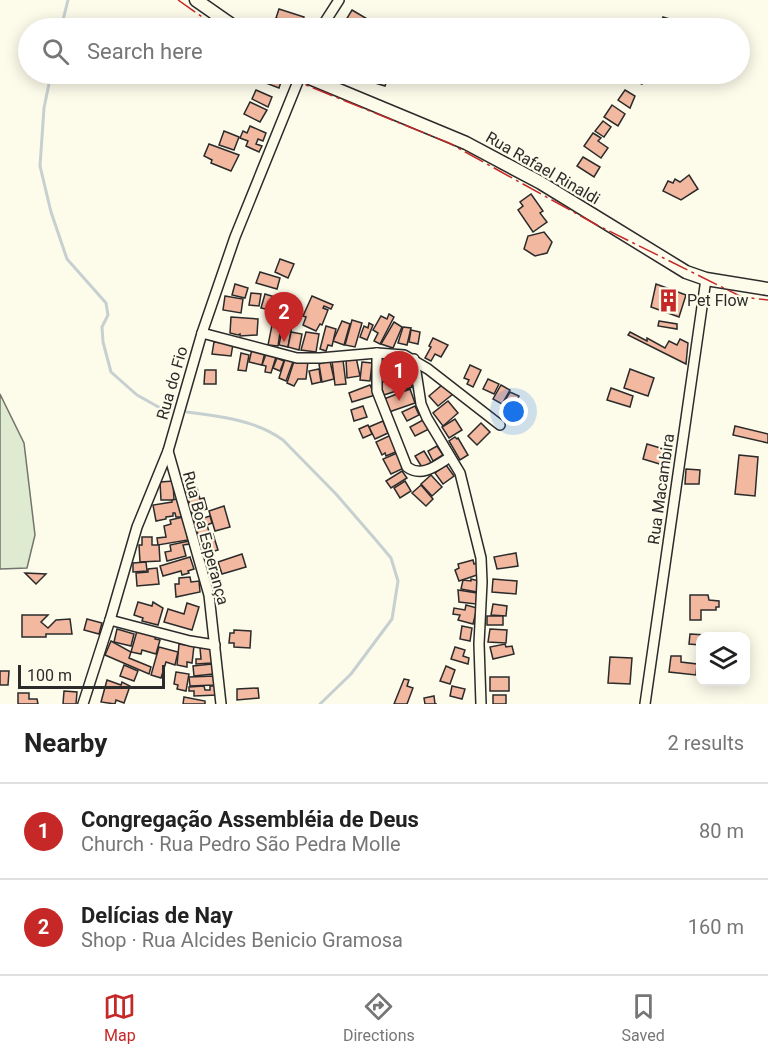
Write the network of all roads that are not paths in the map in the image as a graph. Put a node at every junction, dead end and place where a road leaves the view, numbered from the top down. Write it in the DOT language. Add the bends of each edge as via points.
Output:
graph roads {
  1 [pos="196,0"];
  2 [pos="339,0"];
  3 [pos="222,18"];
  4 [pos="327,18"];
  5 [pos="297,84"];
  6 [pos="325,84"];
  7 [pos="706,279"];
  8 [pos="768,289"];
  9 [pos="202,333"];
  10 [pos="377,353"];
  11 [pos="414,359"];
  12 [pos="500,425"];
  13 [pos="168,451"];
  14 [pos="450,457"];
  15 [pos="110,620"];
  16 [pos="215,645"];
  17 [pos="83,704"];
  18 [pos="221,704"];
  19 [pos="481,704"];
  20 [pos="645,704"];
  1 -- 3 [label="street"];
  2 -- 4 [label="street"];
  5 -- 9 [label="street, Rua do Fio" via="234,237"];
  6 -- 7 [label="street, Rua Rafael Rinaldi" via="466,143 541,183 686,272"];
  7 -- 8 [label="street, Rua Rafael Rinaldi"];
  7 -- 20 [label="street, Rua Macambira"];
  9 -- 10 [label="street" via="297,358"];
  9 -- 13 [label="street, Rua do Fio"];
  10 -- 11 [label="street" via="404,354"];
  10 -- 14 [label="street" via="377,391 407,467 423,472"];
  11 -- 12 [label="street"];
  11 -- 14 [label="street" via="421,404"];
  13 -- 15 [label="street, Rua do Fio" via="137,527"];
  13 -- 16 [label="street, Rua Boa Esperança" via="207,585"];
  14 -- 19 [label="street" via="460,473 481,558"];
  15 -- 16 [label="street"];
  15 -- 17 [label="street, Rua do Fio"];
  16 -- 18 [label="street, Rua Boa Esperança"];
}
